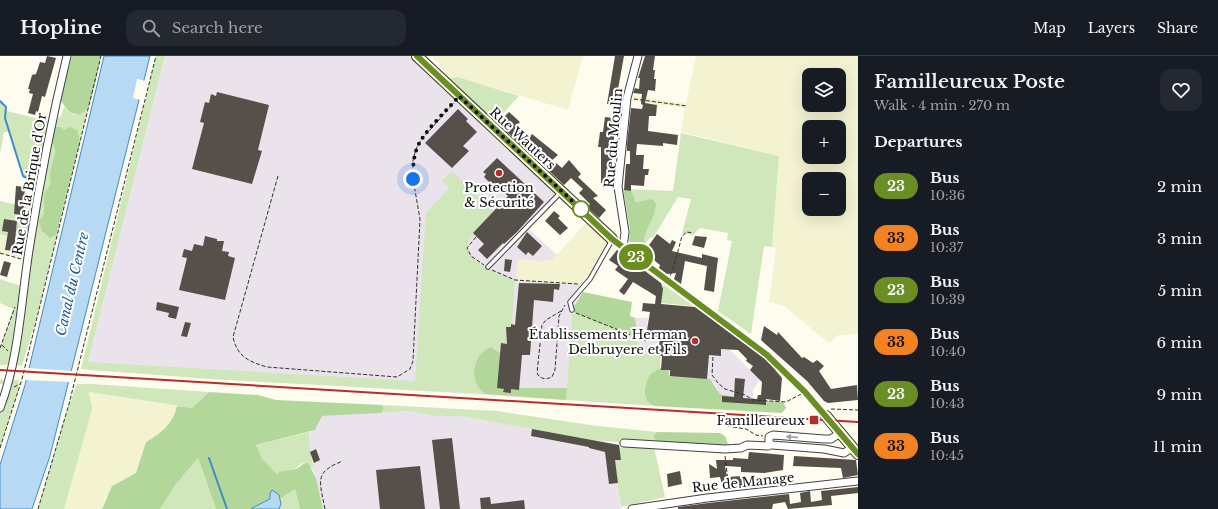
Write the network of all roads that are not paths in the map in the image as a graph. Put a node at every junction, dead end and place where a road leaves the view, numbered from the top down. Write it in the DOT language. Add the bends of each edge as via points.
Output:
graph roads {
  1 [pos="68,56"];
  2 [pos="416,56"];
  3 [pos="638,56"];
  4 [pos="562,191"];
  5 [pos="612,239"];
  6 [pos="623,248"];
  7 [pos="488,267"];
  8 [pos="572,310"];
  9 [pos="0,408"];
  10 [pos="827,415"];
  11 [pos="840,433"];
  12 [pos="831,439"];
  13 [pos="624,443"];
  14 [pos="768,446"];
  15 [pos="832,452"];
  16 [pos="851,452"];
  17 [pos="858,481"];
  18 [pos="632,509"];
  1 -- 9 [label="street, Rue de la Brique d'Or" via="51,122 27,260 14,357"];
  2 -- 4 [label="street, Rue Wauters"];
  3 -- 6 [label="street, Rue du Moulin" via="626,98 618,187 625,232"];
  4 -- 5 [label="street, Rue Wauters"];
  4 -- 7 [label="lane"];
  5 -- 8 [label="lane" via="594,273 571,299 569,306"];
  10 -- 11 [label="street"];
  11 -- 12 [label="street"];
  11 -- 16 [label="street"];
  12 -- 15 [label="street" via="828,445"];
  12 -- 15 [label="street, one-way" via="773,435 769,438 769,443"];
  13 -- 14 [label="street" via="725,448"];
  15 -- 16 [label="street"];
  17 -- 18 [label="street, Rue de Manage"];
}
